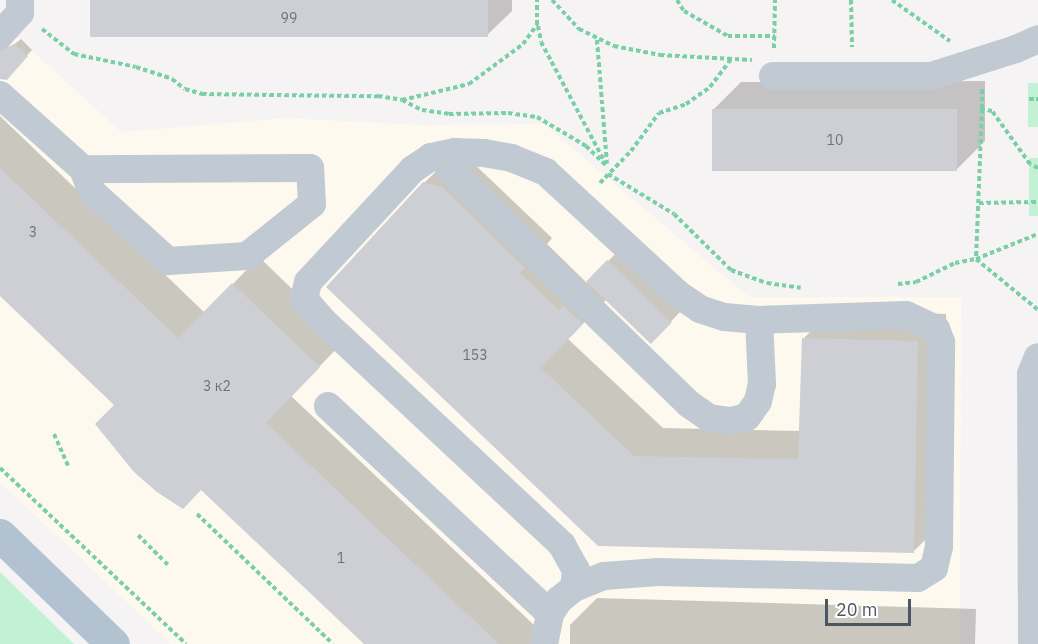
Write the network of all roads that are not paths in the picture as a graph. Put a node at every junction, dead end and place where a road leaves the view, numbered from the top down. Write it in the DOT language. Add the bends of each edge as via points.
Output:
graph roads {
  1 [pos="20,6"];
  2 [pos="0,35"];
  3 [pos="1038,39"];
  4 [pos="774,68"];
  5 [pos="0,95"];
  6 [pos="441,155"];
  7 [pos="83,169"];
  8 [pos="759,320"];
  9 [pos="1038,357"];
  10 [pos="328,406"];
  11 [pos="0,535"];
  12 [pos="574,588"];
  13 [pos="550,614"];
  14 [pos="113,644"];
  15 [pos="544,644"];
  16 [pos="1032,644"];
  1 -- 2 [label="lane"];
  3 -- 4 [label="lane" via="931,76 853,77"];
  5 -- 7 [label="lane"];
  6 -- 8 [label="lane" via="484,153 512,158 546,172 678,294 700,309 724,317"];
  6 -- 8 [label="lane" via="450,170 563,282 689,404 709,418 731,422 747,417 758,401 762,384"];
  6 -- 12 [label="lane" via="413,169 308,282 304,299 562,545 576,570"];
  7 -- 7 [label="lane" via="310,168 312,204 247,256 168,261 92,192"];
  8 -- 12 [label="lane" via="906,315 936,329 941,342 939,547 934,568 918,578 658,572 604,576"];
  9 -- 16 [label="lane" via="1031,374"];
  10 -- 13 [label="lane"];
  11 -- 14 [label="main road"];
  12 -- 13 [label="lane"];
  13 -- 15 [label="lane"];
}
